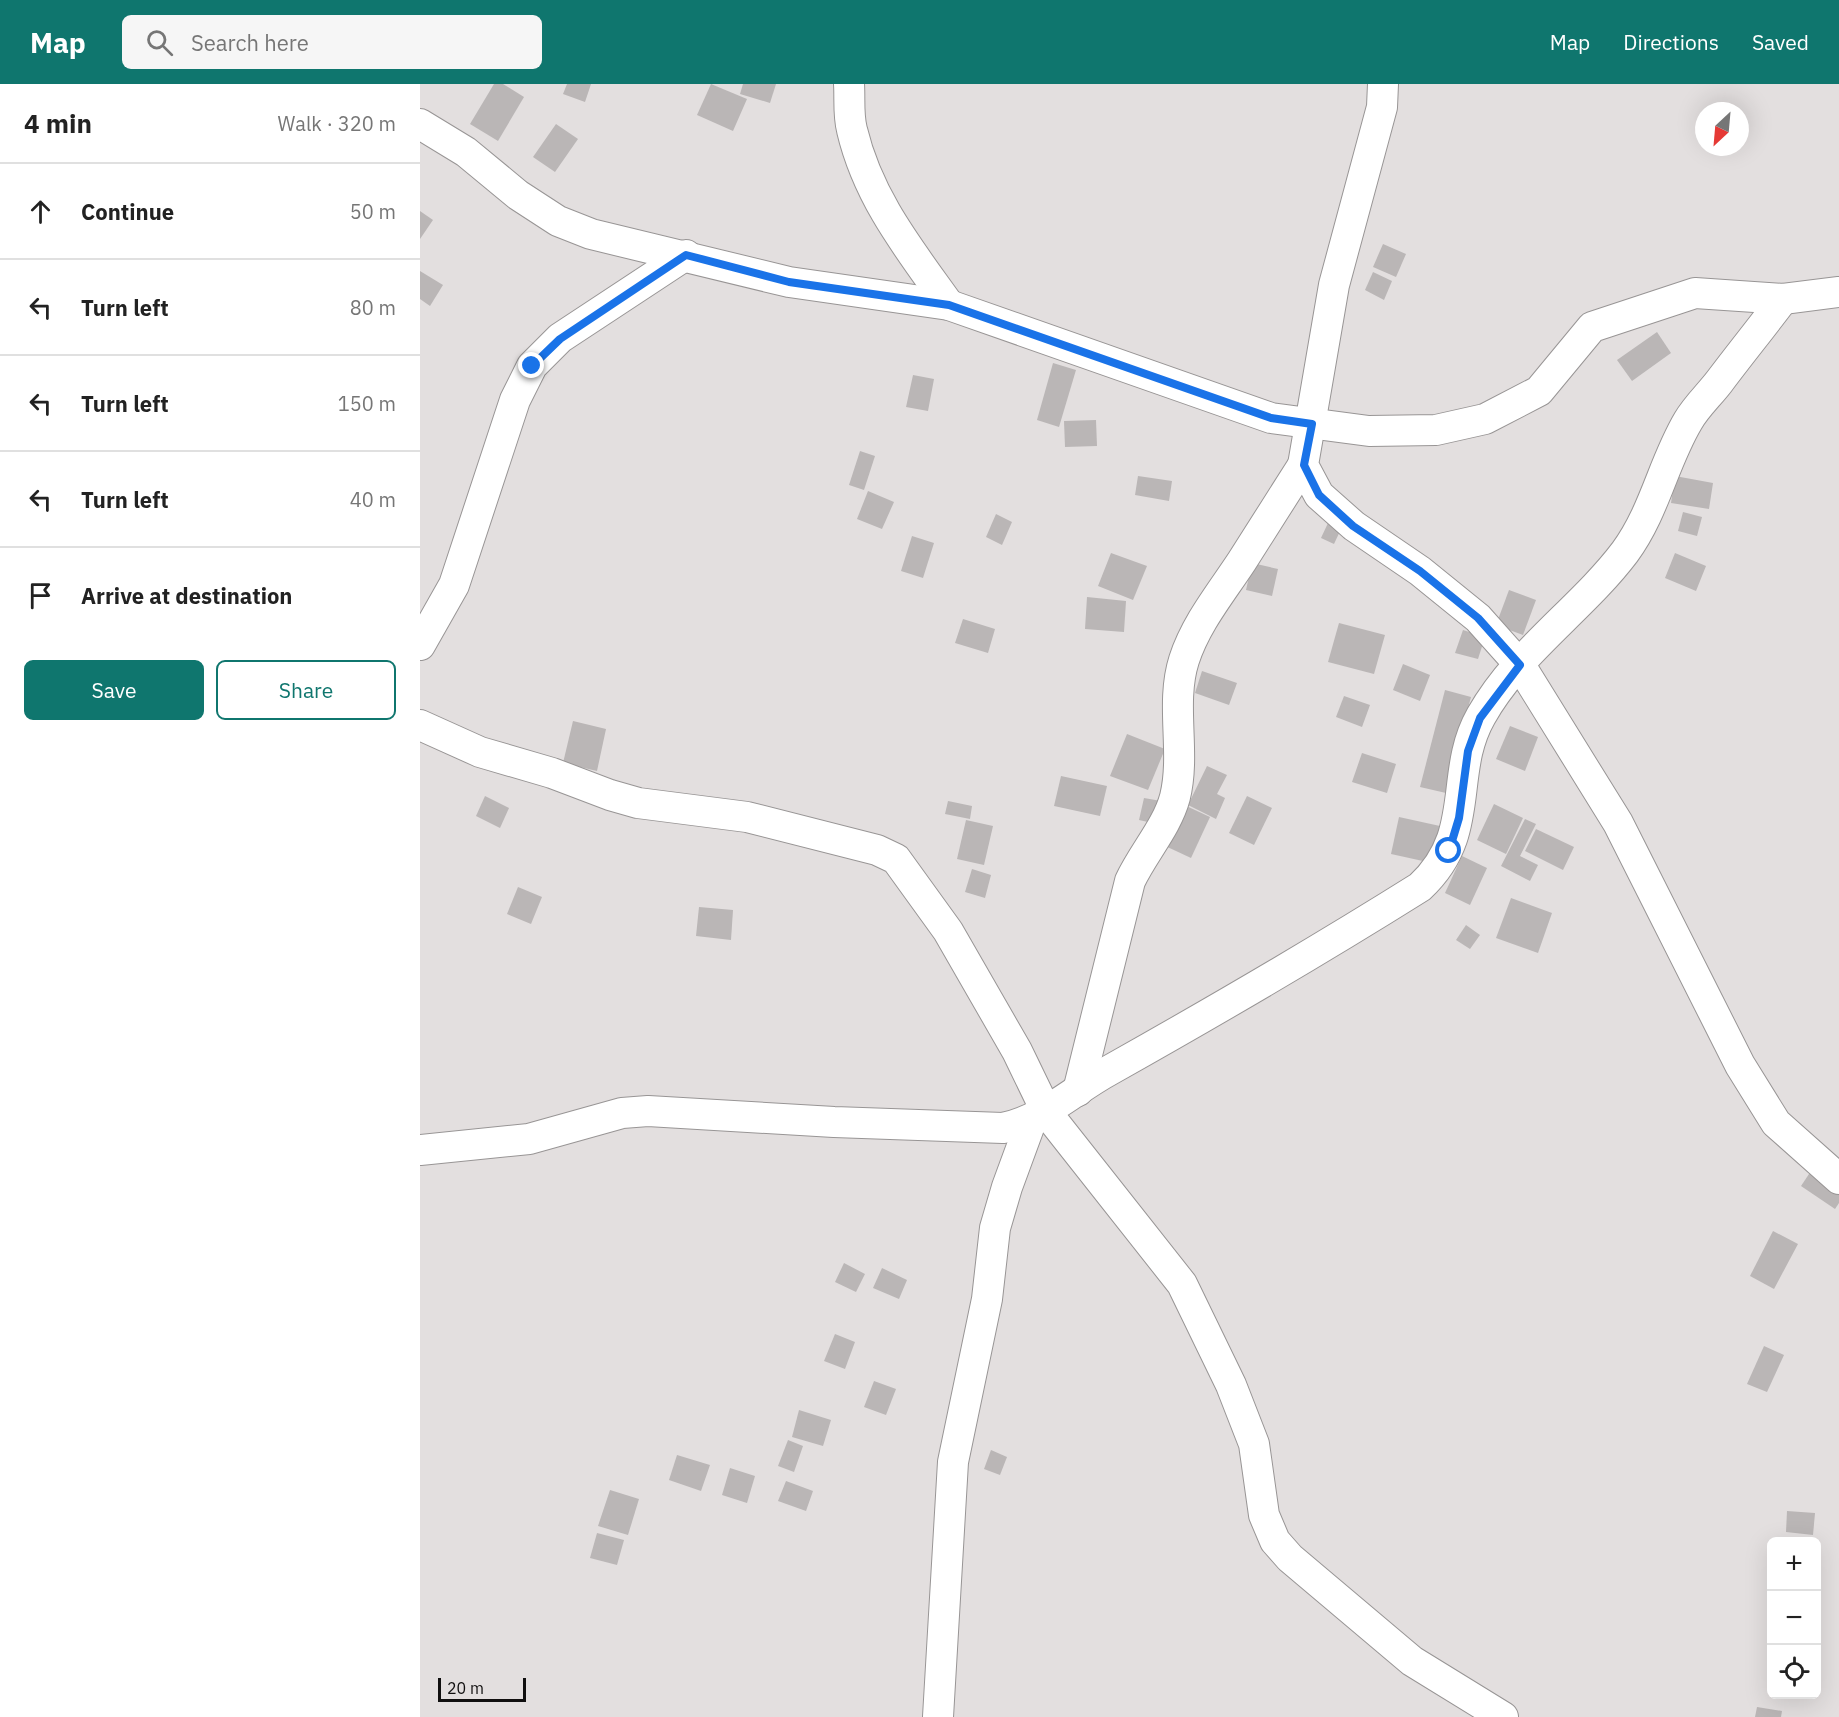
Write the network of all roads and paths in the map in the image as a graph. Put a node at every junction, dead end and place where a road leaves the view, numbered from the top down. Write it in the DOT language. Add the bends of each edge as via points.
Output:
graph roads {
  1 [pos="849,84"];
  2 [pos="1383,84"];
  3 [pos="420,124"];
  4 [pos="686,255"];
  5 [pos="1839,292"];
  6 [pos="1783,299"];
  7 [pos="949,305"];
  8 [pos="1312,424"];
  9 [pos="1304,465"];
  10 [pos="420,645"];
  11 [pos="1520,665"];
  12 [pos="420,725"];
  13 [pos="1078,1091"];
  14 [pos="1039,1116"];
  15 [pos="420,1150"];
  16 [pos="1839,1179"];
  17 [pos="938,1717"];
  18 [pos="1503,1717"];
  1 -- 7 [label="street" via="851,128 867,182"];
  2 -- 8 [label="street" via="1382,107 1334,285"];
  3 -- 4 [label="street" via="466,152 518,195 558,221 591,234"];
  4 -- 7 [label="street" via="789,282"];
  4 -- 10 [label="street" via="560,339 532,366 515,400 454,585"];
  5 -- 6 [label="street"];
  6 -- 8 [label="street" via="1695,293 1592,327 1539,391 1485,419 1436,430 1369,431"];
  6 -- 11 [label="street" via="1688,421 1648,514 1624,552"];
  7 -- 8 [label="street" via="1271,418"];
  8 -- 9 [label="street"];
  9 -- 11 [label="street" via="1319,495 1353,526 1420,571 1478,618"];
  9 -- 13 [label="street" via="1198,626 1184,661 1178,702 1175,798 1130,881"];
  11 -- 13 [label="street" via="1480,718 1468,751 1459,818 1449,851 1436,873 1306,959"];
  11 -- 16 [label="street" via="1618,824 1740,1065 1776,1123"];
  12 -- 14 [label="street" via="480,752 638,803 747,816 877,850 896,859 948,931 1017,1051"];
  13 -- 14 [label="street"];
  14 -- 15 [label="street" via="1003,1128 648,1111 622,1113 529,1139"];
  14 -- 17 [label="street" via="1007,1187 995,1227 987,1299 953,1462"];
  14 -- 18 [label="street" via="1182,1284 1231,1385 1254,1444 1264,1515 1275,1541 1412,1661"];
}
